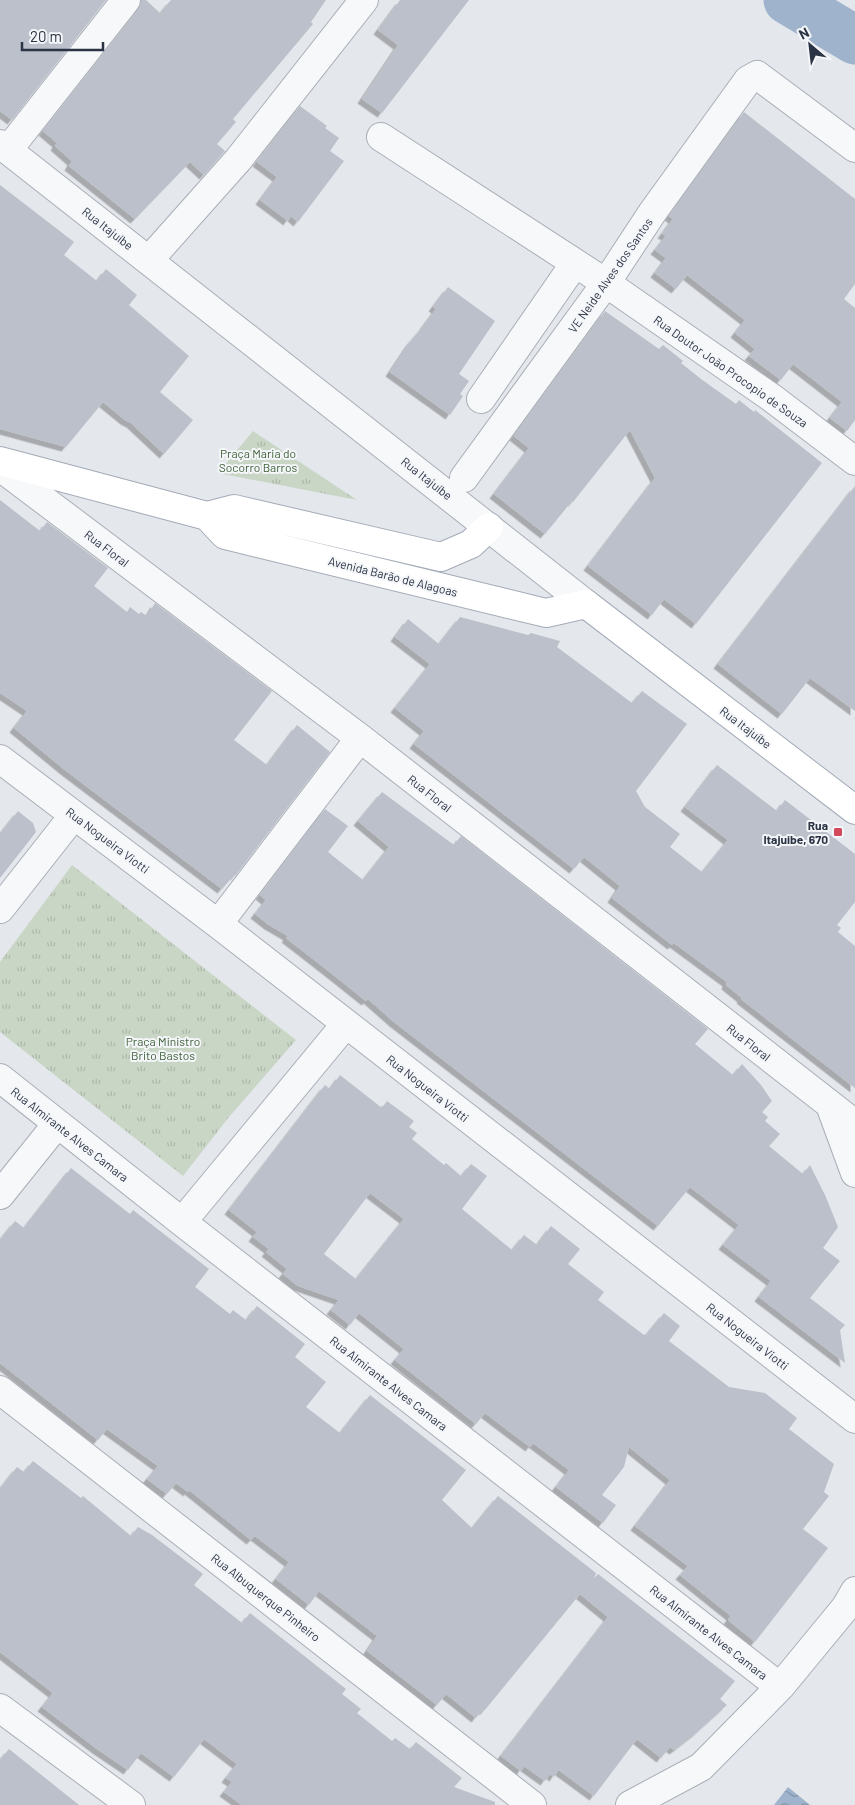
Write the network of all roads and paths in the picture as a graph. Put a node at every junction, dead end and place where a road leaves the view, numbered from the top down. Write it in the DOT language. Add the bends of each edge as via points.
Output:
graph roads {
  1 [pos="126,0"];
  2 [pos="364,0"];
  3 [pos="381,137"];
  4 [pos="4,147"];
  5 [pos="855,148"];
  6 [pos="150,260"];
  7 [pos="575,263"];
  8 [pos="606,283"];
  9 [pos="481,399"];
  10 [pos="0,461"];
  11 [pos="855,461"];
  12 [pos="0,467"];
  13 [pos="464,478"];
  14 [pos="207,516"];
  15 [pos="489,526"];
  16 [pos="586,604"];
  17 [pos="360,738"];
  18 [pos="0,759"];
  19 [pos="855,810"];
  20 [pos="74,815"];
  21 [pos="0,909"];
  22 [pos="218,924"];
  23 [pos="346,1025"];
  24 [pos="0,1078"];
  25 [pos="830,1105"];
  26 [pos="57,1124"];
  27 [pos="855,1124"];
  28 [pos="855,1173"];
  29 [pos="0,1195"];
  30 [pos="182,1222"];
  31 [pos="0,1390"];
  32 [pos="855,1419"];
  33 [pos="855,1591"];
  34 [pos="780,1687"];
  35 [pos="0,1708"];
  36 [pos="123,1803"];
  37 [pos="532,1805"];
  38 [pos="630,1805"];
  1 -- 4 [label="street"];
  2 -- 6 [label="street" via="238,160"];
  3 -- 7 [label="street, Rua Doutor João Procopio de Souza"];
  4 -- 6 [label="street, Rua Itajuíbe"];
  5 -- 8 [label="street, VE Neide Alves dos Santos" via="756,76 748,80"];
  6 -- 15 [label="street, Rua Itajuíbe"];
  7 -- 8 [label="street, Rua Doutor João Procopio de Souza"];
  7 -- 9 [label="street"];
  8 -- 11 [label="street, Rua Doutor João Procopio de Souza" via="772,398"];
  8 -- 13 [label="street, VE Neide Alves dos Santos"];
  10 -- 14 [label="main road"];
  12 -- 17 [label="street, Rua Floral"];
  14 -- 15 [label="main road" via="234,509 441,557 471,544"];
  14 -- 16 [label="main road, Avenida Barão de Alagoas" via="225,535 546,613"];
  15 -- 16 [label="street, Rua Itajuíbe"];
  16 -- 19 [label="main road, Rua Itajuíbe"];
  17 -- 22 [label="street"];
  17 -- 25 [label="street, Rua Floral"];
  18 -- 20 [label="street, Rua Nogueira Viotti"];
  20 -- 21 [label="street"];
  20 -- 22 [label="street, Rua Nogueira Viotti"];
  22 -- 23 [label="street, Rua Nogueira Viotti"];
  23 -- 30 [label="street"];
  23 -- 32 [label="street, Rua Nogueira Viotti"];
  24 -- 26 [label="street, Rua Almirante Alves Camara"];
  25 -- 27 [label="street, Rua Floral"];
  25 -- 28 [label="street"];
  26 -- 29 [label="street"];
  26 -- 30 [label="street, Rua Almirante Alves Camara"];
  30 -- 34 [label="street, Rua Almirante Alves Camara"];
  31 -- 37 [label="street, Rua Albuquerque Pinheiro"];
  33 -- 34 [label="street" via="845,1608"];
  34 -- 38 [label="street" via="701,1767"];
  35 -- 36 [label="street"];
}
